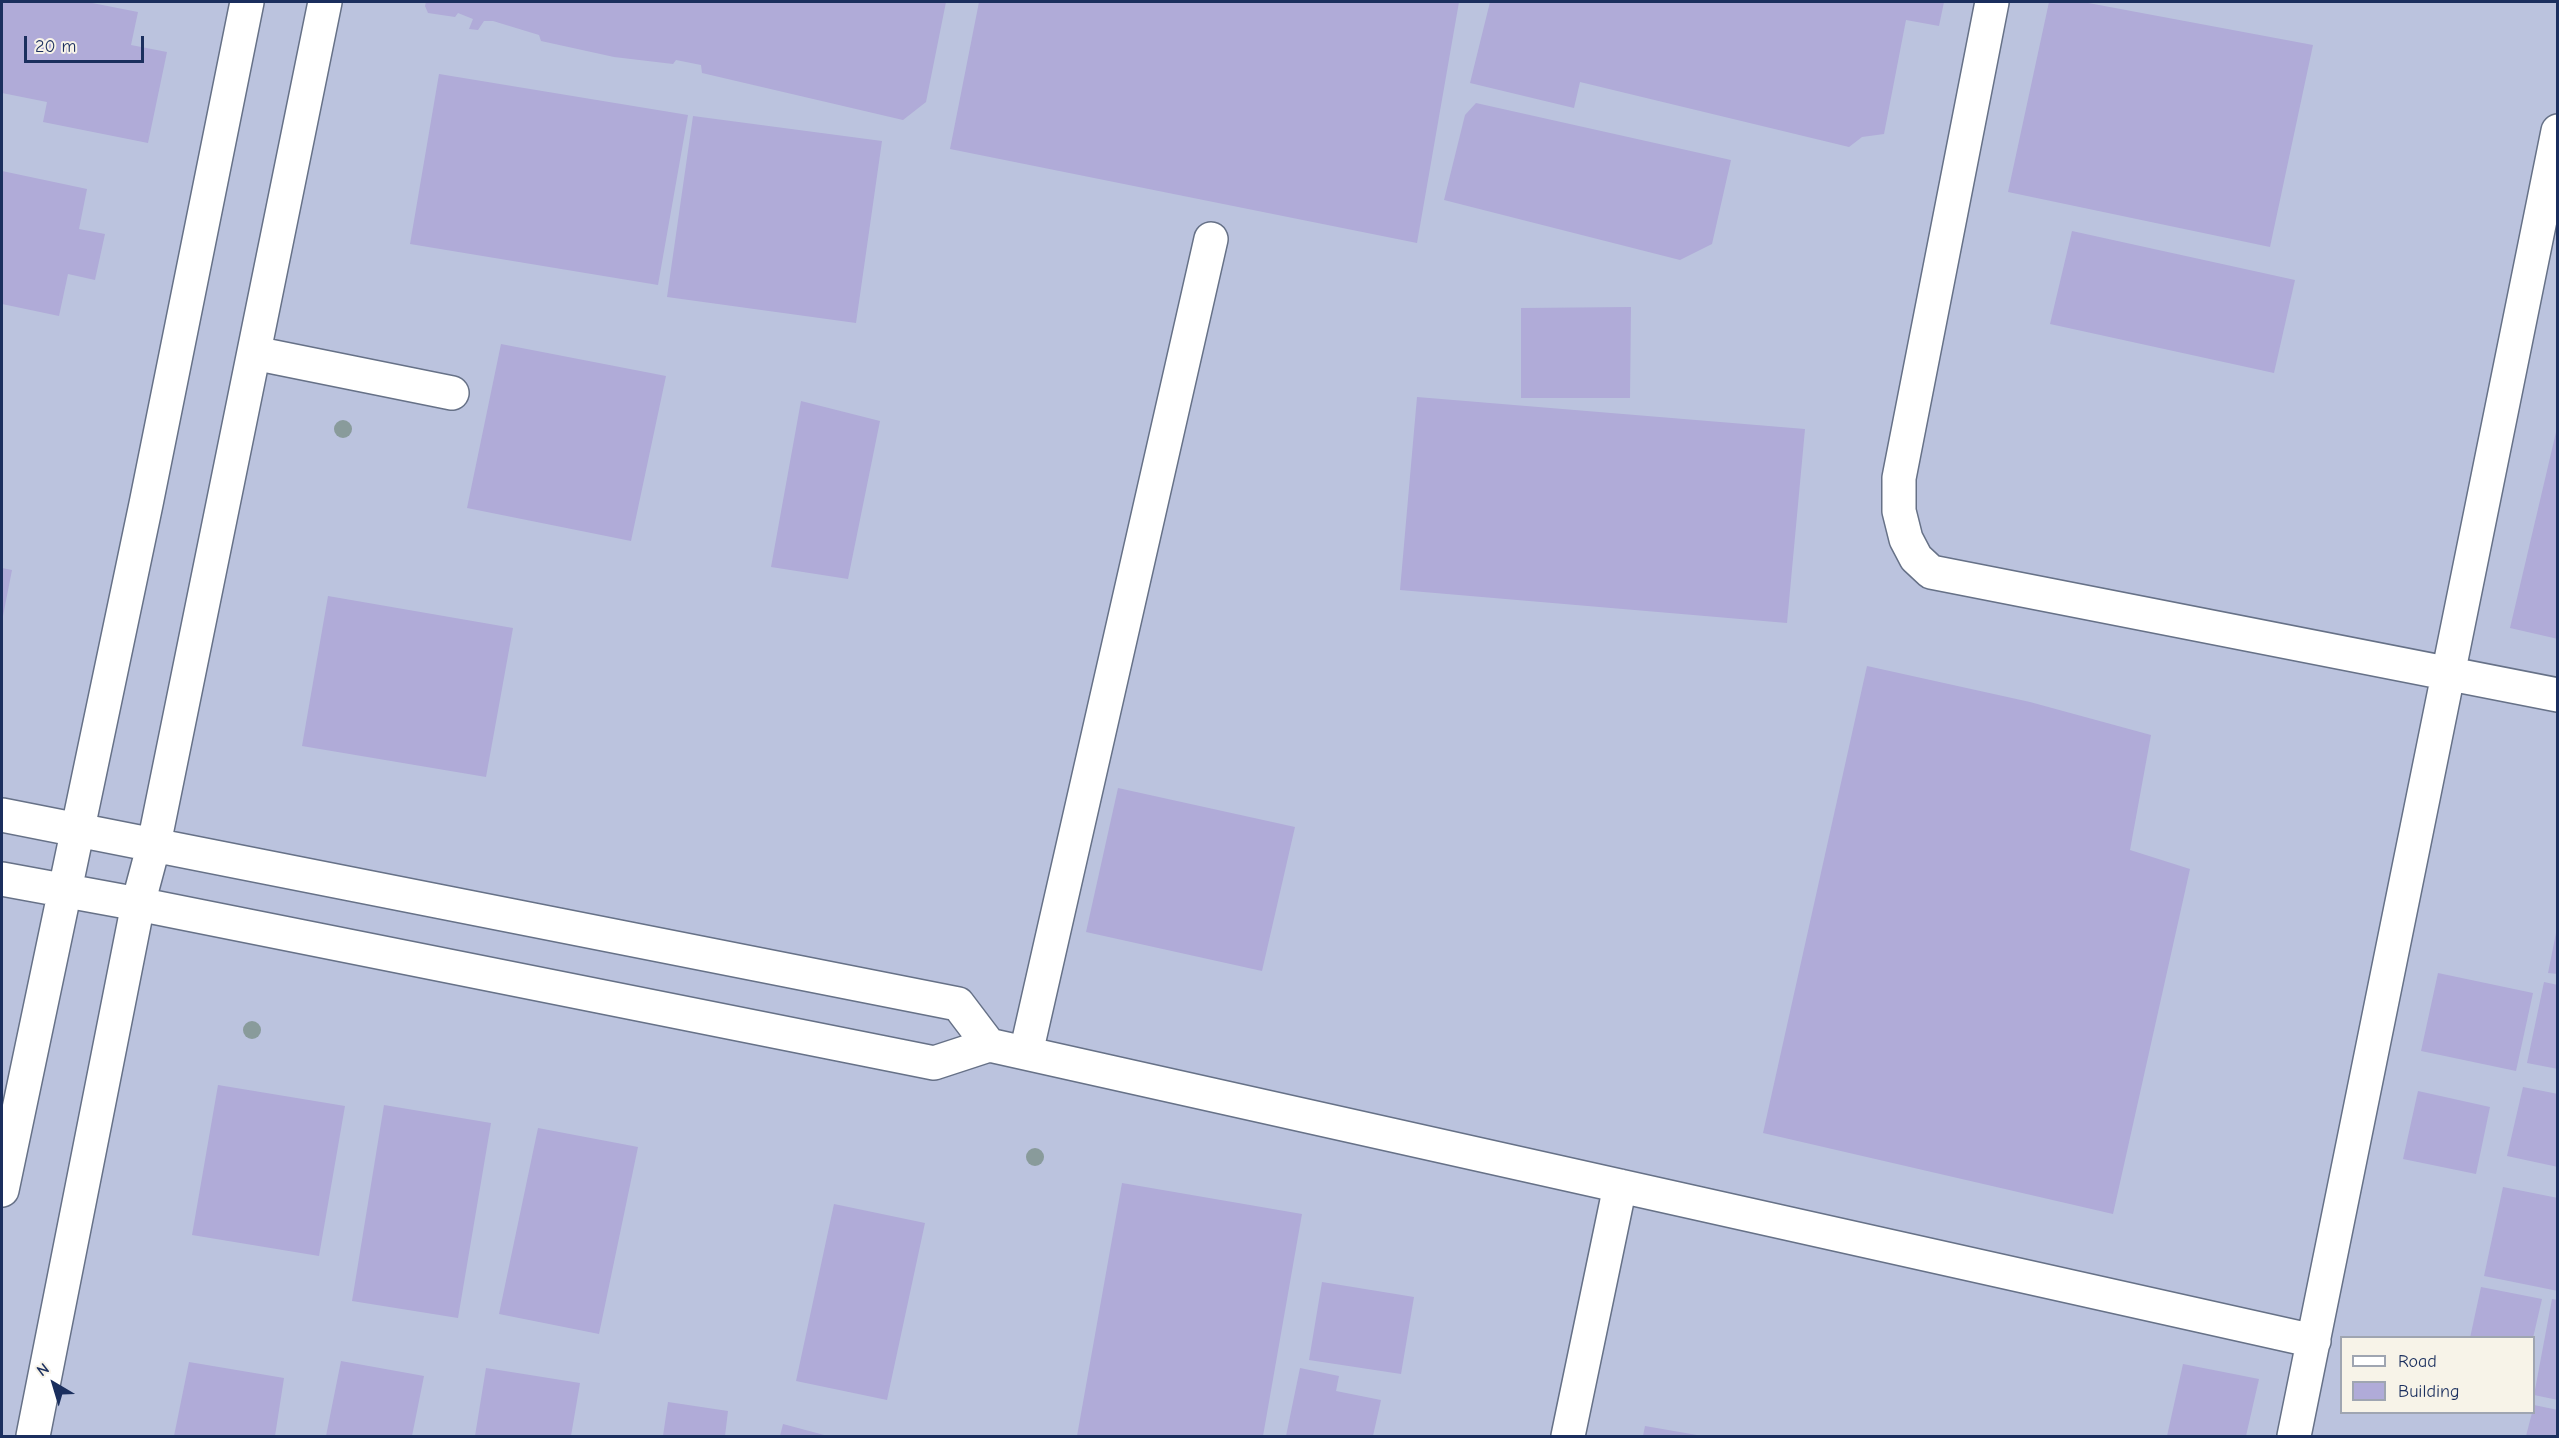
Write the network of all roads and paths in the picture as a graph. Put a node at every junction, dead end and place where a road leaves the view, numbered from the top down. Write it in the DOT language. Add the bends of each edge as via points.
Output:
graph roads {
  1 [pos="247,2"];
  2 [pos="325,2"];
  3 [pos="1992,2"];
  4 [pos="2558,130"];
  5 [pos="1211,239"];
  6 [pos="254,353"];
  7 [pos="452,393"];
  8 [pos="2449,674"];
  9 [pos="2558,695"];
  10 [pos="2,814"];
  11 [pos="77,830"];
  12 [pos="154,844"];
  13 [pos="2,879"];
  14 [pos="65,892"];
  15 [pos="138,904"];
  16 [pos="989,1045"];
  17 [pos="1026,1053"];
  18 [pos="1620,1186"];
  19 [pos="2,1190"];
  20 [pos="2314,1341"];
  21 [pos="33,1437"];
  22 [pos="1568,1437"];
  23 [pos="2294,1437"];
  1 -- 11 [label="street"];
  2 -- 6 [label="street"];
  3 -- 8 [label="street" via="1899,478 1899,511 1916,558 1931,572"];
  4 -- 8 [label="street"];
  5 -- 17 [label="street"];
  6 -- 7 [label="street"];
  6 -- 12 [label="street"];
  8 -- 9 [label="street"];
  8 -- 20 [label="street"];
  10 -- 11 [label="street"];
  11 -- 12 [label="street"];
  11 -- 14 [label="street"];
  12 -- 15 [label="street"];
  12 -- 16 [label="street" via="958,1004"];
  13 -- 14 [label="street"];
  14 -- 15 [label="street"];
  14 -- 19 [label="street"];
  15 -- 16 [label="street" via="934,1063"];
  15 -- 21 [label="street"];
  16 -- 17 [label="street"];
  17 -- 18 [label="street"];
  18 -- 20 [label="street"];
  18 -- 22 [label="street"];
  20 -- 23 [label="street"];
}
